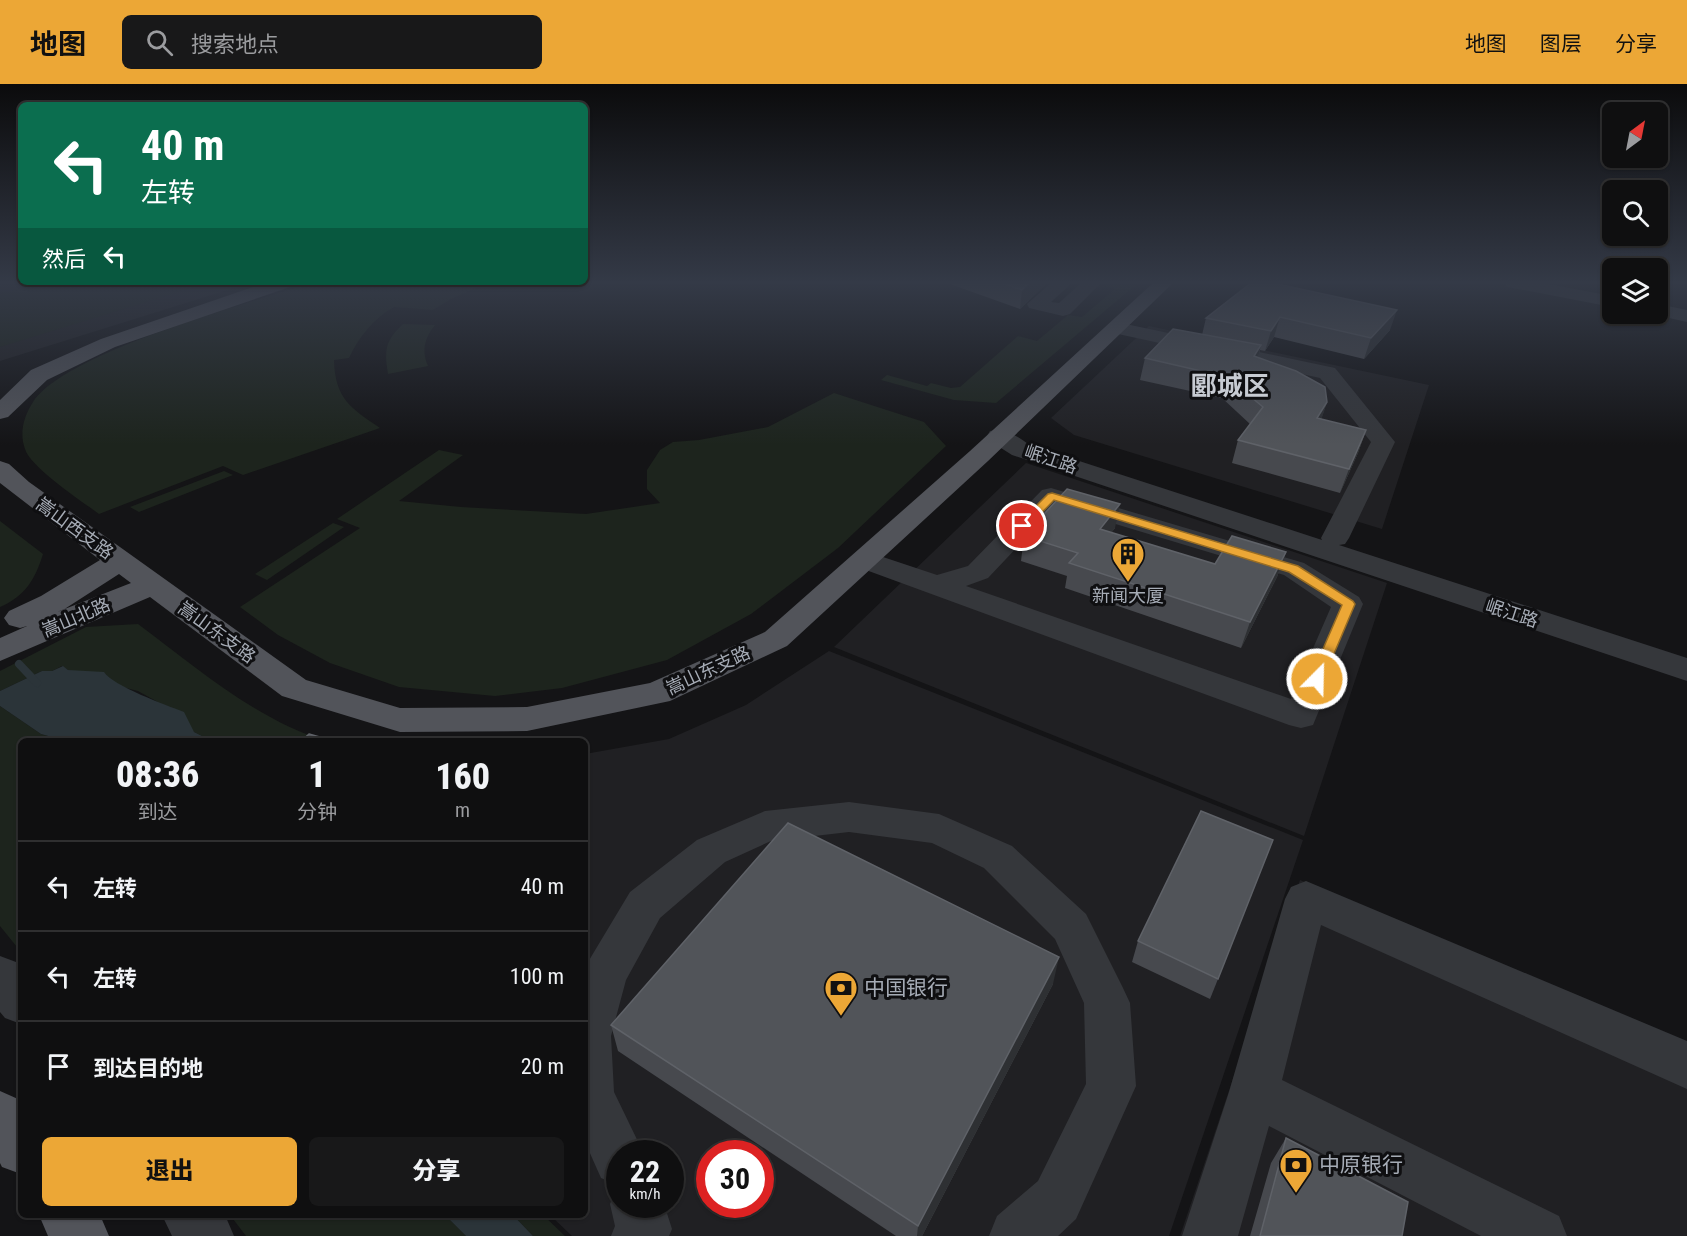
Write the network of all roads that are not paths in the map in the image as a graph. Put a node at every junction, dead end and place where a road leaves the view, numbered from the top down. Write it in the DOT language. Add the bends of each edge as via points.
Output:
graph roads {
  1 [pos="126,337"];
  2 [pos="1107,337"];
  3 [pos="1157,337"];
  4 [pos="0,412"];
  5 [pos="999,436"];
  6 [pos="0,469"];
  7 [pos="1335,538"];
  8 [pos="865,560"];
  9 [pos="120,561"];
  10 [pos="153,585"];
  11 [pos="937,585"];
  12 [pos="0,627"];
  13 [pos="0,651"];
  14 [pos="1687,651"];
  15 [pos="1687,670"];
  16 [pos="0,976"];
  17 [pos="18,999"];
  18 [pos="588,1032"];
  19 [pos="1687,1065"];
  20 [pos="588,1066"];
  21 [pos="1254,1092"];
  22 [pos="0,1117"];
  23 [pos="611,1140"];
  24 [pos="18,1144"];
  25 [pos="69,1218"];
  26 [pos="192,1218"];
  27 [pos="641,1218"];
  28 [pos="81,1236"];
  29 [pos="207,1236"];
  30 [pos="639,1236"];
  31 [pos="1017,1236"];
  32 [pos="1210,1236"];
  33 [pos="1539,1236"];
  1 -- 4 [label="main road" via="39,375"];
  2 -- 5 [label="main road, 嵩山东支路"];
  3 -- 7 [label="street" via="1327,373 1383,442"];
  5 -- 7 [label="street, 岷江路" via="1032,440"];
  5 -- 8 [label="main road, 嵩山东支路"];
  5 -- 15 [label="street, 岷江路" via="1021,450"];
  6 -- 9 [label="main road, 嵩山西支路"];
  7 -- 14 [label="street, 岷江路"];
  8 -- 10 [label="main road, 嵩山东支路" via="776,639 658,693 527,719 400,720 294,688"];
  8 -- 11 [label="street"];
  9 -- 10 [label="main road, 嵩山西支路"];
  9 -- 12 [label="main road, 嵩山北路" via="52,603"];
  10 -- 13 [label="main road, 嵩山北路"];
  11 -- 11 [label="street" via="1301,716 1348,604 1294,569 1052,496 978,572"];
  16 -- 17 [label="street"];
  18 -- 31 [label="street" via="604,976 645,905 711,851 765,826 849,817 939,830 998,858 1071,927 1107,1004 1111,1086 1057,1200"];
  19 -- 21 [label="street" via="1306,899"];
  20 -- 23 [label="street" via="589,1095"];
  21 -- 32 [label="street"];
  21 -- 33 [label="street"];
  22 -- 24 [label="main road"];
  25 -- 28 [label="main road"];
  26 -- 29 [label="street"];
  27 -- 30 [label="street" via="644,1229"];
}
